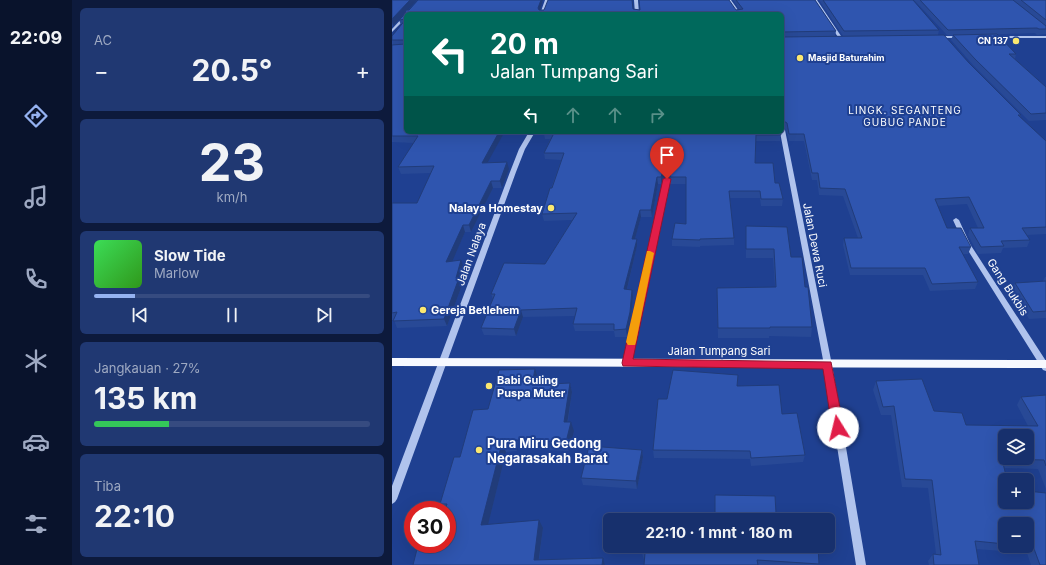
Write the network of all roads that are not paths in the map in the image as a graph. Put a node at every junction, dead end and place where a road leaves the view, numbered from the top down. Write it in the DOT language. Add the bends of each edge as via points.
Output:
graph roads {
  1 [pos="547,0"];
  2 [pos="636,0"];
  3 [pos="729,0"];
  4 [pos="815,0"];
  5 [pos="543,12"];
  6 [pos="637,12"];
  7 [pos="738,12"];
  8 [pos="404,18"];
  9 [pos="392,31"];
  10 [pos="939,32"];
  11 [pos="944,37"];
  12 [pos="970,37"];
  13 [pos="986,37"];
  14 [pos="928,38"];
  15 [pos="1044,38"];
  16 [pos="834,39"];
  17 [pos="841,39"];
  18 [pos="849,39"];
  19 [pos="1046,41"];
  20 [pos="949,43"];
  21 [pos="531,134"];
  22 [pos="783,134"];
  23 [pos="667,179"];
  24 [pos="956,220"];
  25 [pos="392,362"];
  26 [pos="442,362"];
  27 [pos="627,363"];
  28 [pos="828,364"];
  29 [pos="1045,366"];
  30 [pos="392,499"];
  31 [pos="861,565"];
  1 -- 5 [label="street"];
  2 -- 6 [label="street"];
  3 -- 7 [label="street"];
  4 -- 17 [label="street"];
  8 -- 9 [label="street"];
  10 -- 11 [label="street"];
  11 -- 12 [label="street"];
  11 -- 14 [label="street"];
  11 -- 20 [label="street"];
  13 -- 15 [label="street"];
  15 -- 19 [label="street"];
  16 -- 17 [label="street"];
  17 -- 18 [label="street"];
  21 -- 26 [label="street, Jalan Nalaya" via="513,172"];
  22 -- 28 [label="street, Jalan Dewa Ruci"];
  23 -- 27 [label="street"];
  24 -- 29 [label="street, Gang Bukbis" via="967,244"];
  25 -- 26 [label="main road, Jalan Tumpang Sari"];
  26 -- 27 [label="main road, Jalan Tumpang Sari"];
  26 -- 30 [label="street, Jalan Nalaya"];
  27 -- 28 [label="main road, Jalan Tumpang Sari"];
  28 -- 29 [label="main road, Jalan Tumpang Sari"];
  28 -- 31 [label="street, Jalan Dewa Ruci"];
}
